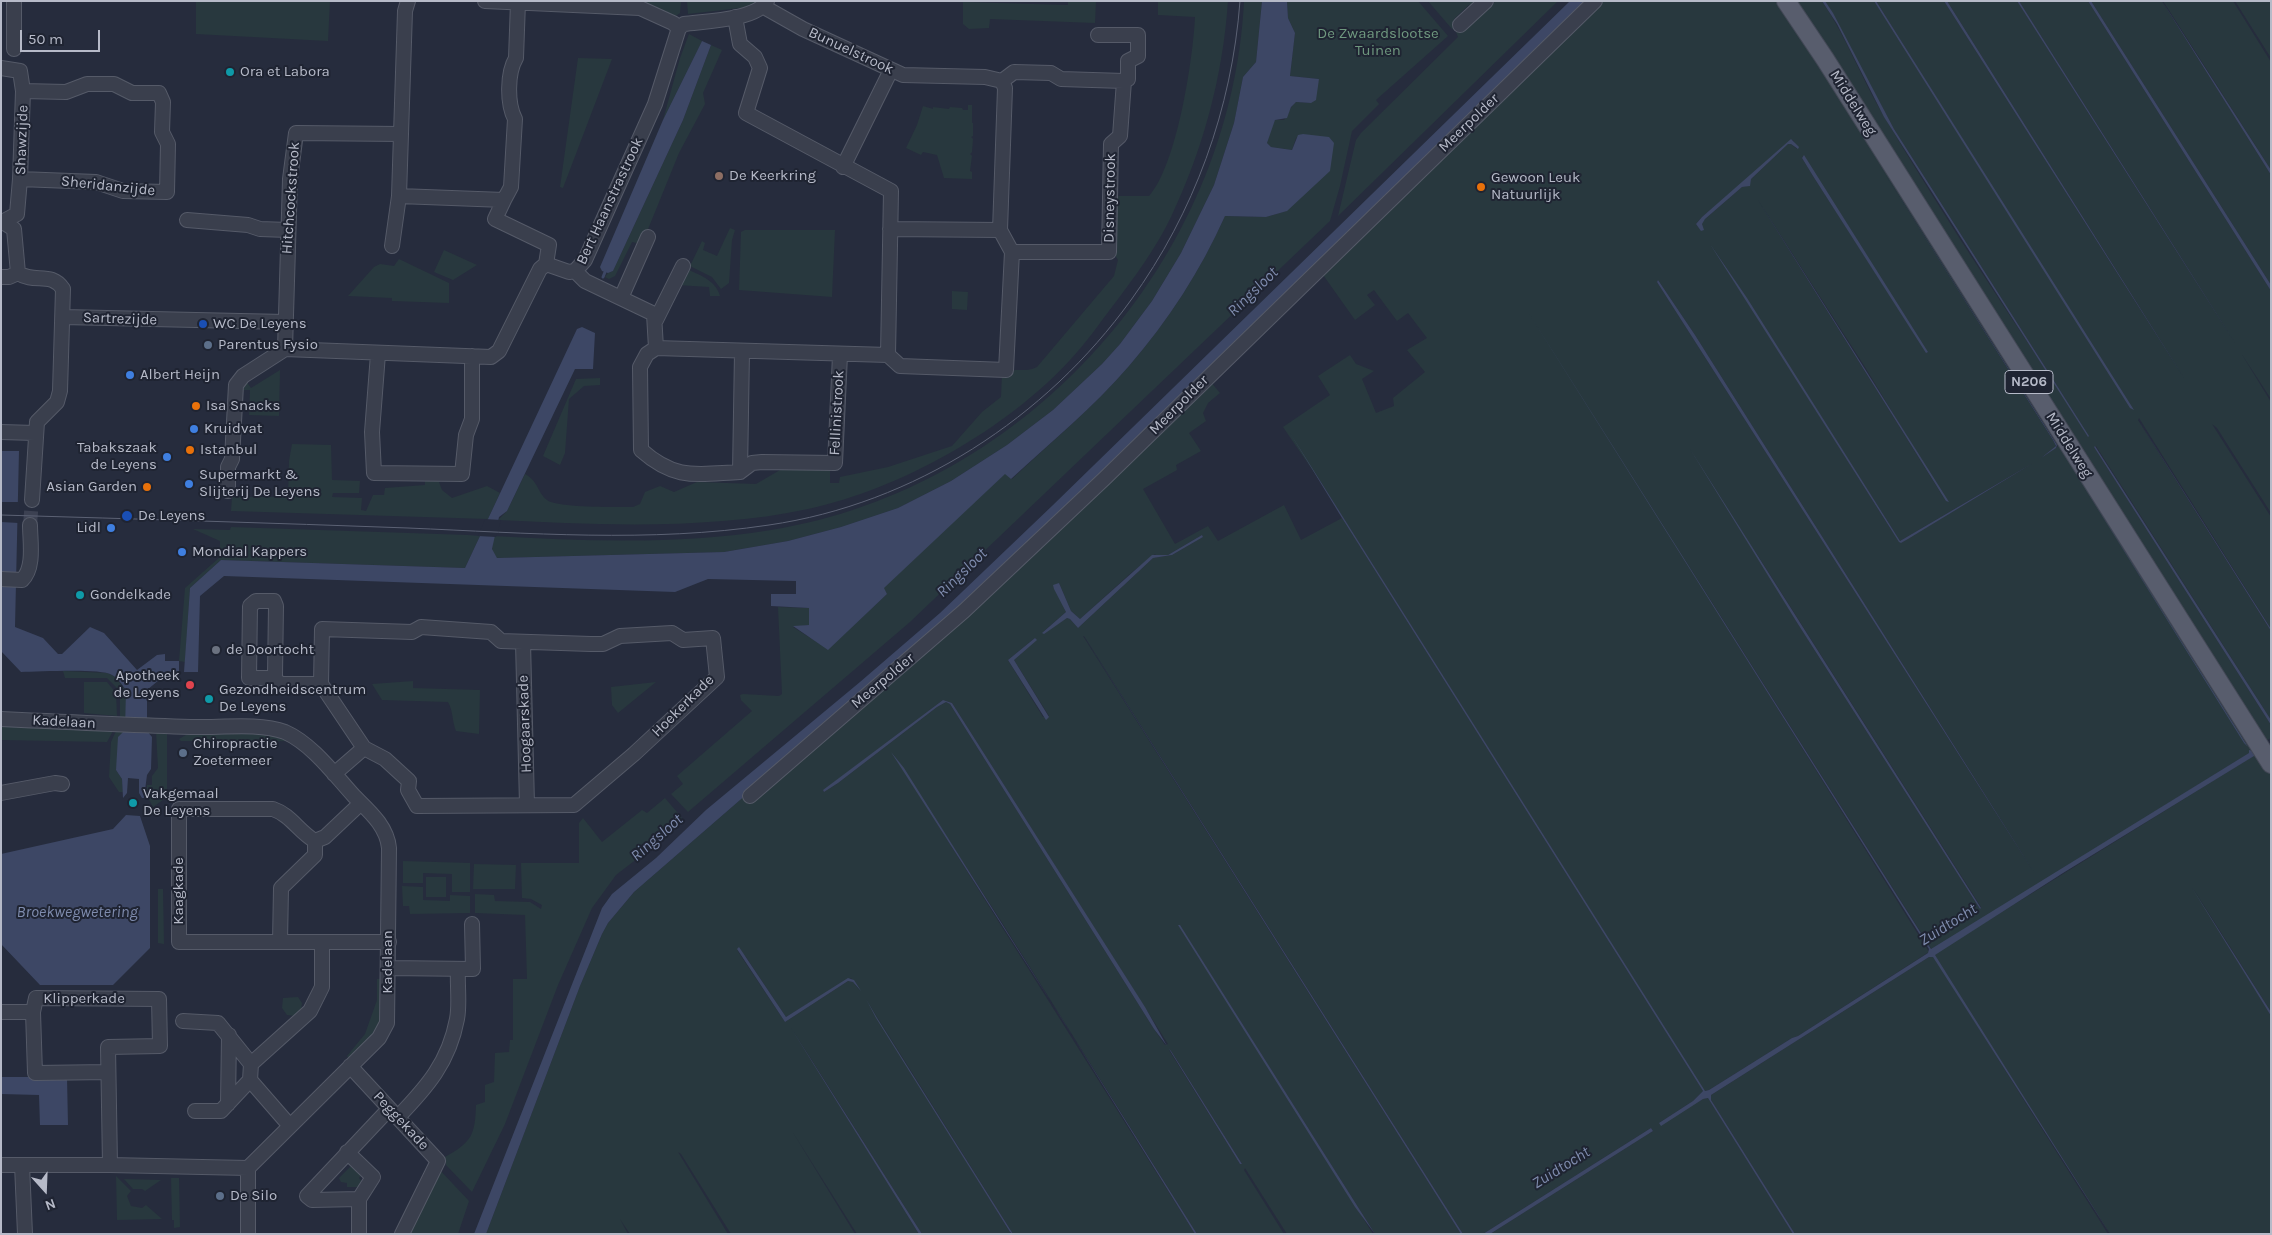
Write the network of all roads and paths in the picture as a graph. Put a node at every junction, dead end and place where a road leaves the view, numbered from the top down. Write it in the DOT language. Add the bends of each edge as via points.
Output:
graph roads {
  1 [pos="14,1"];
  2 [pos="407,1"];
  3 [pos="485,1"];
  4 [pos="1486,1"];
  5 [pos="1596,1"];
  6 [pos="1786,1"];
  7 [pos="518,2"];
  8 [pos="640,4"];
  9 [pos="766,4"];
  10 [pos="735,17"];
  11 [pos="1460,25"];
  12 [pos="680,28"];
  13 [pos="1098,35"];
  14 [pos="14,49"];
  15 [pos="1,68"];
  16 [pos="891,70"];
  17 [pos="1002,80"];
  18 [pos="1124,82"];
  19 [pos="23,91"];
  20 [pos="401,134"];
  21 [pos="843,167"];
  22 [pos="20,179"];
  23 [pos="399,196"];
  24 [pos="504,200"];
  25 [pos="187,220"];
  26 [pos="3,221"];
  27 [pos="890,229"];
  28 [pos="288,230"];
  29 [pos="1000,230"];
  30 [pos="648,237"];
  31 [pos="392,246"];
  32 [pos="1012,252"];
  33 [pos="546,264"];
  34 [pos="683,266"];
  35 [pos="576,271"];
  36 [pos="18,273"];
  37 [pos="1,277"];
  38 [pos="621,298"];
  39 [pos="63,317"];
  40 [pos="656,320"];
  41 [pos="286,322"];
  42 [pos="656,348"];
  43 [pos="285,349"];
  44 [pos="742,352"];
  45 [pos="378,354"];
  46 [pos="840,355"];
  47 [pos="888,355"];
  48 [pos="472,356"];
  49 [pos="1,432"];
  50 [pos="35,433"];
  51 [pos="740,472"];
  52 [pos="228,491"];
  53 [pos="32,500"];
  54 [pos="30,525"];
  55 [pos="1,579"];
  56 [pos="523,642"];
  57 [pos="273,678"];
  58 [pos="321,684"];
  59 [pos="1,719"];
  60 [pos="364,748"];
  61 [pos="2271,764"];
  62 [pos="334,774"];
  63 [pos="62,784"];
  64 [pos="1,793"];
  65 [pos="750,796"];
  66 [pos="361,803"];
  67 [pos="527,805"];
  68 [pos="315,841"];
  69 [pos="472,924"];
  70 [pos="280,942"];
  71 [pos="322,942"];
  72 [pos="388,942"];
  73 [pos="388,968"];
  74 [pos="458,969"];
  75 [pos="1,1012"];
  76 [pos="33,1012"];
  77 [pos="183,1021"];
  78 [pos="228,1035"];
  79 [pos="251,1064"];
  80 [pos="350,1066"];
  81 [pos="108,1072"];
  82 [pos="250,1080"];
  83 [pos="228,1104"];
  84 [pos="195,1111"];
  85 [pos="394,1113"];
  86 [pos="290,1126"];
  87 [pos="347,1152"];
  88 [pos="1,1165"];
  89 [pos="22,1165"];
  90 [pos="110,1165"];
  91 [pos="248,1168"];
  92 [pos="359,1200"];
  93 [pos="25,1234"];
  94 [pos="248,1234"];
  95 [pos="359,1234"];
  96 [pos="402,1234"];
  1 -- 14 [label="street"];
  2 -- 20 [label="street"];
  3 -- 7 [label="street"];
  4 -- 11 [label="street"];
  5 -- 65 [label="street, Meerpolder" via="964,611"];
  6 -- 61 [label="main road, Middelweg / N206"];
  7 -- 8 [label="street"];
  7 -- 24 [label="street" via="516,58 510,86 510,111 515,119 511,187"];
  8 -- 12 [label="street"];
  9 -- 10 [label="street" via="752,13"];
  9 -- 16 [label="street, Bunuelstrook" via="803,29"];
  10 -- 12 [label="street" via="684,24"];
  10 -- 21 [label="street" via="740,44 755,56 760,68 746,113"];
  12 -- 35 [label="street, Bert Haanstrastrook" via="655,104 585,260"];
  13 -- 18 [label="street, Disneystrook" via="1138,35 1138,56 1128,61 1128,79"];
  15 -- 19 [label="street, Shawzijde" via="20,71"];
  16 -- 17 [label="street, Bunuelstrook" via="903,75"];
  16 -- 21 [label="street"];
  17 -- 18 [label="street" via="1014,72 1051,73 1061,79"];
  17 -- 29 [label="street" via="1005,88"];
  18 -- 32 [label="street, Disneystrook" via="1120,136 1111,144 1109,252"];
  19 -- 22 [label="street, Shawzijde"];
  19 -- 22 [label="street, Sheridanzijde" via="66,92 79,85 114,84 132,93 158,93 161,96 162,132 168,144 166,192 123,191 96,182"];
  20 -- 23 [label="street"];
  20 -- 28 [label="street, Hitchcockstrook" via="296,133"];
  21 -- 27 [label="street" via="891,192"];
  22 -- 26 [label="street, Shawzijde" via="17,214"];
  23 -- 24 [label="street"];
  23 -- 31 [label="street"];
  24 -- 33 [label="street" via="495,219 549,245"];
  25 -- 28 [label="street"];
  26 -- 36 [label="street" via="14,229"];
  27 -- 29 [label="street"];
  27 -- 47 [label="street"];
  28 -- 41 [label="street, Hitchcockstrook"];
  29 -- 32 [label="street"];
  30 -- 38 [label="street"];
  32 -- 47 [label="street" via="1006,370 900,366"];
  33 -- 35 [label="street, Bert Haanstrastrook" via="569,272"];
  33 -- 48 [label="street" via="536,276 499,350 491,357"];
  34 -- 40 [label="street"];
  35 -- 38 [label="street" via="585,281"];
  36 -- 37 [label="street"];
  36 -- 39 [label="street, Sartrezijde" via="58,282 63,289"];
  38 -- 40 [label="street" via="654,314"];
  39 -- 41 [label="street, Sartrezijde"];
  39 -- 50 [label="street, Sartrezijde" via="60,390 57,402 37,422"];
  40 -- 42 [label="street"];
  41 -- 43 [label="street, Hitchcockstrook"];
  42 -- 44 [label="street"];
  42 -- 51 [label="street" via="647,354 640,368 641,450 654,462 686,475"];
  43 -- 45 [label="street"];
  43 -- 52 [label="street" via="243,376 236,385"];
  44 -- 46 [label="street"];
  44 -- 51 [label="street"];
  45 -- 48 [label="street"];
  45 -- 48 [label="street" via="372,432 374,473 462,474 466,434 472,419"];
  46 -- 47 [label="street"];
  46 -- 51 [label="street, Fellinistrook" via="835,466 762,462 752,463"];
  49 -- 50 [label="street"];
  50 -- 53 [label="street"];
  54 -- 55 [label="street" via="29,570 22,580"];
  56 -- 58 [label="street, Hoekerkade" via="501,641 491,632 421,628 412,632 322,629"];
  56 -- 67 [label="street, Hoogaarskade"];
  56 -- 67 [label="street, Hoekerkade" via="603,644 620,636 672,633 683,640 712,638 717,677 574,805"];
  57 -- 57 [label="street" via="276,606 274,601 256,601 250,606 249,678"];
  57 -- 58 [label="street" via="281,684"];
  58 -- 60 [label="street"];
  59 -- 62 [label="street, Kadelaan" via="266,728 284,732 301,741"];
  60 -- 62 [label="street"];
  60 -- 67 [label="street, Hoekerkade" via="384,759 409,781 408,790 416,806"];
  62 -- 66 [label="street, Kadelaan"];
  63 -- 64 [label="street"];
  66 -- 68 [label="street" via="325,838"];
  66 -- 72 [label="street, Kadelaan" via="383,827 388,839"];
  68 -- 70 [label="street" via="315,855 280,888"];
  68 -- 70 [label="street, Kaagkade" via="282,812 273,809 179,809 179,942"];
  69 -- 74 [label="street" via="473,969"];
  70 -- 71 [label="street, Kaagkade"];
  71 -- 72 [label="street, Kaagkade"];
  71 -- 79 [label="street" via="322,987 310,1011"];
  72 -- 73 [label="street, Kadelaan"];
  73 -- 74 [label="street"];
  73 -- 80 [label="street, Kadelaan" via="387,1023 379,1038"];
  74 -- 85 [label="street" via="457,1018 453,1038 440,1067 420,1095"];
  75 -- 76 [label="street"];
  76 -- 81 [label="street, Klipperkade" via="34,1073"];
  76 -- 81 [label="street, Klipperkade" via="36,998 158,1000 160,1046 108,1047"];
  77 -- 78 [label="street" via="218,1023"];
  78 -- 79 [label="street"];
  78 -- 83 [label="street"];
  79 -- 82 [label="street"];
  80 -- 85 [label="street, Peggekade"];
  80 -- 86 [label="street, Kadelaan"];
  81 -- 90 [label="street, Klipperkade"];
  82 -- 83 [label="street"];
  82 -- 86 [label="street"];
  83 -- 84 [label="street" via="221,1111"];
  85 -- 87 [label="street"];
  85 -- 96 [label="street, Peggekade" via="438,1161"];
  86 -- 91 [label="street, Kadelaan"];
  87 -- 92 [label="street" via="373,1177"];
  87 -- 92 [label="street" via="307,1196 312,1200"];
  88 -- 89 [label="street"];
  89 -- 90 [label="street"];
  89 -- 93 [label="street"];
  90 -- 91 [label="street"];
  91 -- 94 [label="street"];
  92 -- 95 [label="street"];
}
